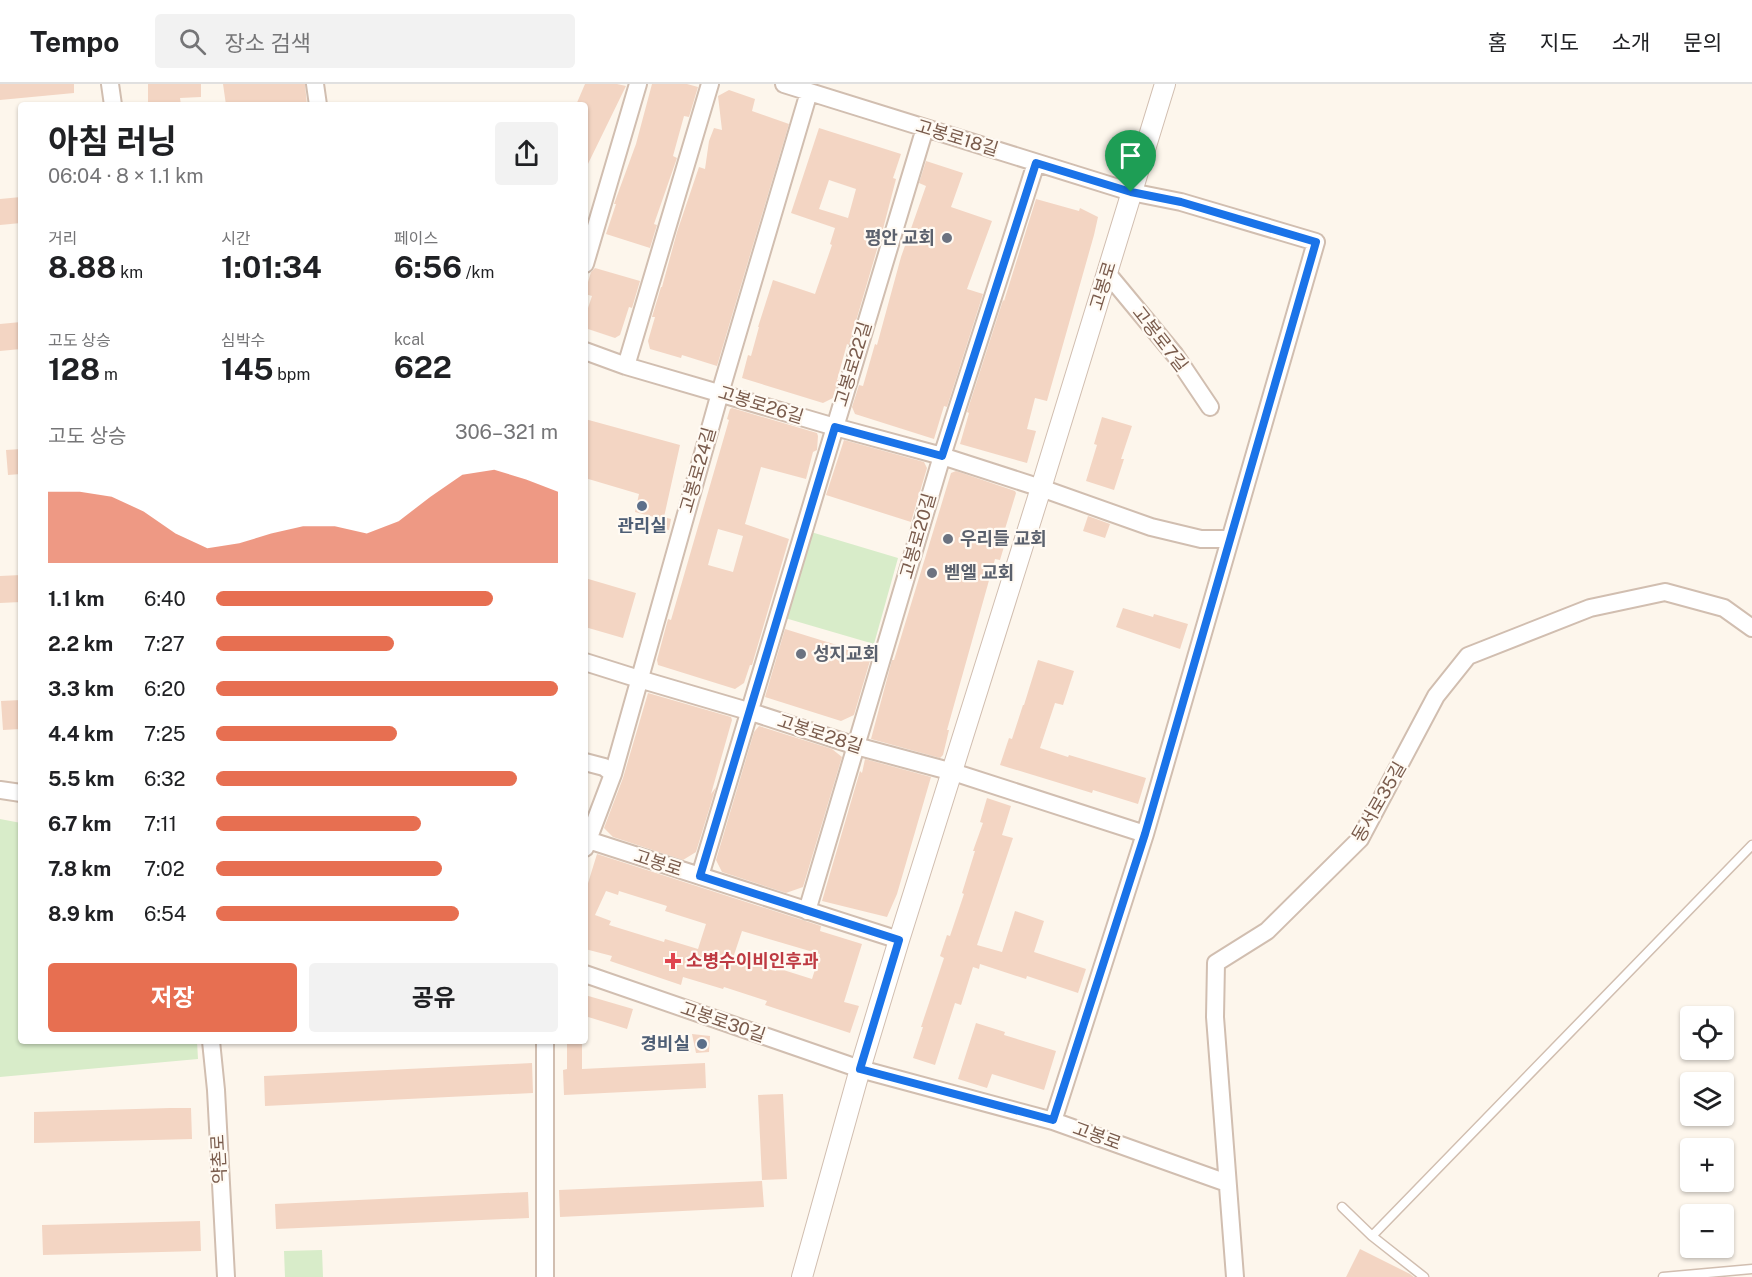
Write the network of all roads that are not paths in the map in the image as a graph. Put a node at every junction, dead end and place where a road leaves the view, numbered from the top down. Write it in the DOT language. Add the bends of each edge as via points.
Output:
graph roads {
  1 [pos="110,84"];
  2 [pos="315,84"];
  3 [pos="638,84"];
  4 [pos="710,84"];
  5 [pos="784,84"];
  6 [pos="1165,84"];
  7 [pos="809,92"];
  8 [pos="113,102"];
  9 [pos="318,102"];
  10 [pos="925,128"];
  11 [pos="1036,163"];
  12 [pos="1131,192"];
  13 [pos="588,254"];
  14 [pos="1107,273"];
  15 [pos="588,352"];
  16 [pos="626,366"];
  17 [pos="720,393"];
  18 [pos="1210,407"];
  19 [pos="835,427"];
  20 [pos="942,456"];
  21 [pos="1041,488"];
  22 [pos="1229,539"];
  23 [pos="1752,628"];
  24 [pos="588,663"];
  25 [pos="639,680"];
  26 [pos="748,711"];
  27 [pos="856,746"];
  28 [pos="588,763"];
  29 [pos="953,771"];
  30 [pos="613,774"];
  31 [pos="0,790"];
  32 [pos="18,793"];
  33 [pos="1145,834"];
  34 [pos="588,841"];
  35 [pos="588,844"];
  36 [pos="1752,845"];
  37 [pos="700,876"];
  38 [pos="807,911"];
  39 [pos="899,940"];
  40 [pos="588,975"];
  41 [pos="211,1044"];
  42 [pos="545,1044"];
  43 [pos="860,1069"];
  44 [pos="1053,1120"];
  45 [pos="1227,1183"];
  46 [pos="1342,1207"];
  47 [pos="1372,1236"];
  48 [pos="1752,1269"];
  49 [pos="226,1277"];
  50 [pos="544,1277"];
  51 [pos="802,1277"];
  52 [pos="1236,1277"];
  53 [pos="1424,1277"];
  54 [pos="1663,1277"];
  1 -- 8 [label="street"];
  2 -- 9 [label="street"];
  3 -- 13 [label="street"];
  4 -- 16 [label="street"];
  5 -- 7 [label="street, 고봉로18길"];
  6 -- 12 [label="street, 고봉로"];
  7 -- 10 [label="street, 고봉로18길"];
  7 -- 17 [label="street, 고봉로24길"];
  10 -- 11 [label="street, 고봉로18길"];
  10 -- 19 [label="street, 고봉로22길"];
  11 -- 12 [label="street, 고봉로18길"];
  11 -- 20 [label="street, 고봉로20길"];
  12 -- 14 [label="street, 고봉로"];
  12 -- 22 [label="street, 고봉로18길" via="1181,202 1316,242"];
  14 -- 18 [label="street, 고봉로7길" via="1175,355"];
  14 -- 21 [label="street, 고봉로"];
  15 -- 16 [label="street, 고봉로26길"];
  16 -- 17 [label="street, 고봉로26길"];
  17 -- 19 [label="street, 고봉로26길"];
  17 -- 25 [label="street, 고봉로24길"];
  19 -- 20 [label="street, 고봉로26길"];
  19 -- 26 [label="street, 고봉로22길"];
  20 -- 21 [label="street, 고봉로26길"];
  20 -- 27 [label="street, 고봉로20길"];
  21 -- 22 [label="street" via="1151,527 1200,539"];
  21 -- 29 [label="street, 고봉로"];
  22 -- 33 [label="street"];
  23 -- 45 [label="street, 동서로35길" via="1724,608 1665,592 1590,608 1468,656 1436,696 1360,839 1267,932 1216,963 1215,1017"];
  24 -- 25 [label="street, 고봉로28길"];
  25 -- 26 [label="street, 고봉로28길"];
  25 -- 30 [label="street, 고봉로24길"];
  26 -- 27 [label="street, 고봉로28길"];
  26 -- 37 [label="street, 고봉로22길"];
  27 -- 29 [label="street, 고봉로28길"];
  27 -- 38 [label="street, 고봉로20길"];
  28 -- 30 [label="street"];
  29 -- 33 [label="street"];
  29 -- 39 [label="street, 고봉로"];
  30 -- 34 [label="street, 고봉로24길"];
  31 -- 32 [label="street"];
  33 -- 44 [label="street"];
  35 -- 37 [label="street, 고봉로"];
  36 -- 47 [label="lane"];
  37 -- 38 [label="street, 고봉로"];
  38 -- 39 [label="street, 고봉로"];
  39 -- 43 [label="street, 고봉로"];
  40 -- 43 [label="street, 고봉로30길"];
  41 -- 49 [label="street, 약촌로"];
  42 -- 50 [label="street"];
  43 -- 44 [label="street, 고봉로"];
  43 -- 51 [label="street, 고봉로"];
  44 -- 45 [label="street, 고봉로"];
  45 -- 52 [label="street, 동서로35길"];
  46 -- 47 [label="lane"];
  47 -- 53 [label="lane"];
  48 -- 54 [label="lane"];
}
